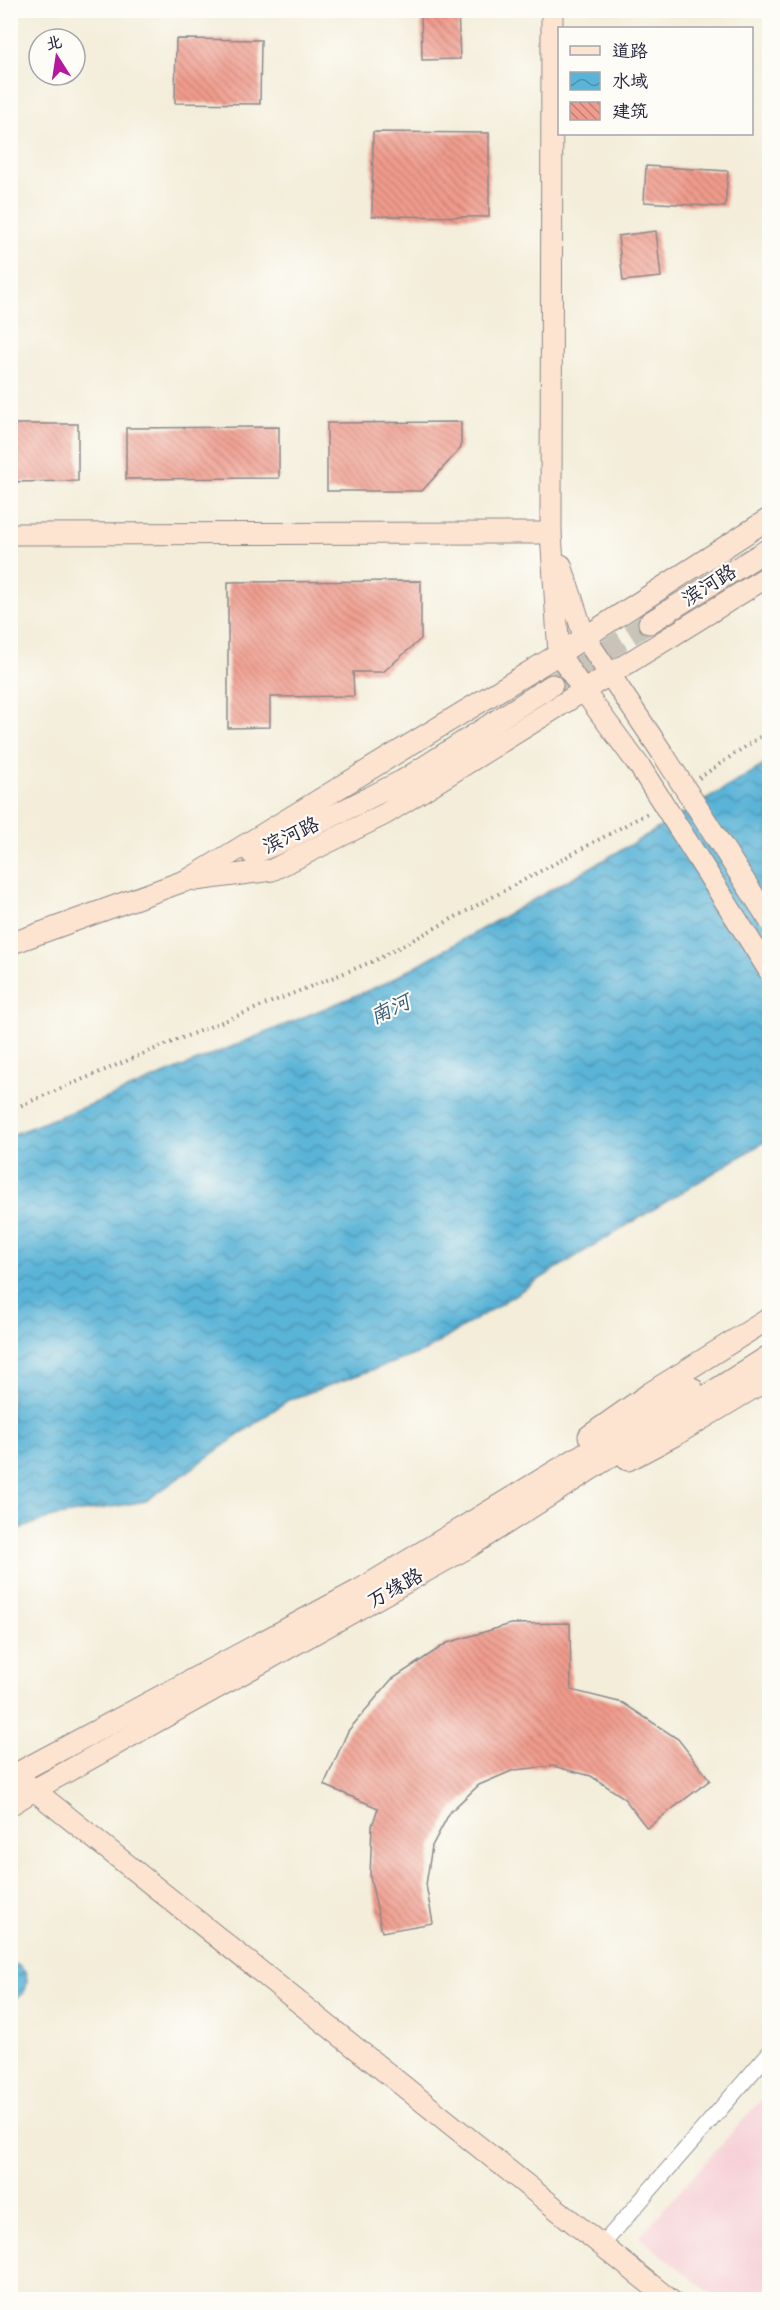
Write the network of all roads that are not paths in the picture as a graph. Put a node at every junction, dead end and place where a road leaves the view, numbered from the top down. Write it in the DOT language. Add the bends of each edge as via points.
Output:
graph roads {
  1 [pos="552,10"];
  2 [pos="770,518"];
  3 [pos="551,533"];
  4 [pos="10,534"];
  5 [pos="770,548"];
  6 [pos="770,575"];
  7 [pos="649,623"];
  8 [pos="584,636"];
  9 [pos="560,654"];
  10 [pos="610,674"];
  11 [pos="552,685"];
  12 [pos="583,690"];
  13 [pos="186,881"];
  14 [pos="770,921"];
  15 [pos="10,944"];
  16 [pos="770,972"];
  17 [pos="770,1318"];
  18 [pos="770,1340"];
  19 [pos="770,1355"];
  20 [pos="770,1378"];
  21 [pos="469,1546"];
  22 [pos="430,1548"];
  23 [pos="13,1776"];
  24 [pos="34,1790"];
  25 [pos="10,1805"];
  26 [pos="770,2052"];
  27 [pos="602,2245"];
  28 [pos="670,2300"];
  1 -- 3 [label="main road"];
  2 -- 8 [label="main road"];
  3 -- 4 [label="main road"];
  3 -- 8 [label="main road"];
  3 -- 9 [label="main road"];
  5 -- 7 [label="main road, 滨河路"];
  6 -- 10 [label="main road"];
  8 -- 9 [label="main road"];
  8 -- 10 [label="main road"];
  9 -- 12 [label="main road"];
  9 -- 13 [label="main road"];
  10 -- 12 [label="main road"];
  10 -- 14 [label="main road, bridge"];
  11 -- 13 [label="main road, 滨河路" via="402,781 285,840"];
  12 -- 13 [label="main road" via="385,814 272,870"];
  12 -- 16 [label="main road, bridge" via="640,766"];
  13 -- 15 [label="main road, 滨河路"];
  17 -- 22 [label="main road" via="650,1393"];
  18 -- 22 [label="main road, 万缘路"];
  19 -- 21 [label="main road, 万缘路"];
  20 -- 21 [label="main road" via="677,1434"];
  21 -- 24 [label="main road, 万缘路"];
  22 -- 23 [label="main road, 万缘路"];
  23 -- 24 [label="main road"];
  24 -- 25 [label="main road, 万缘路"];
  24 -- 27 [label="main road"];
  26 -- 27 [label="street"];
  27 -- 28 [label="main road"];
}
